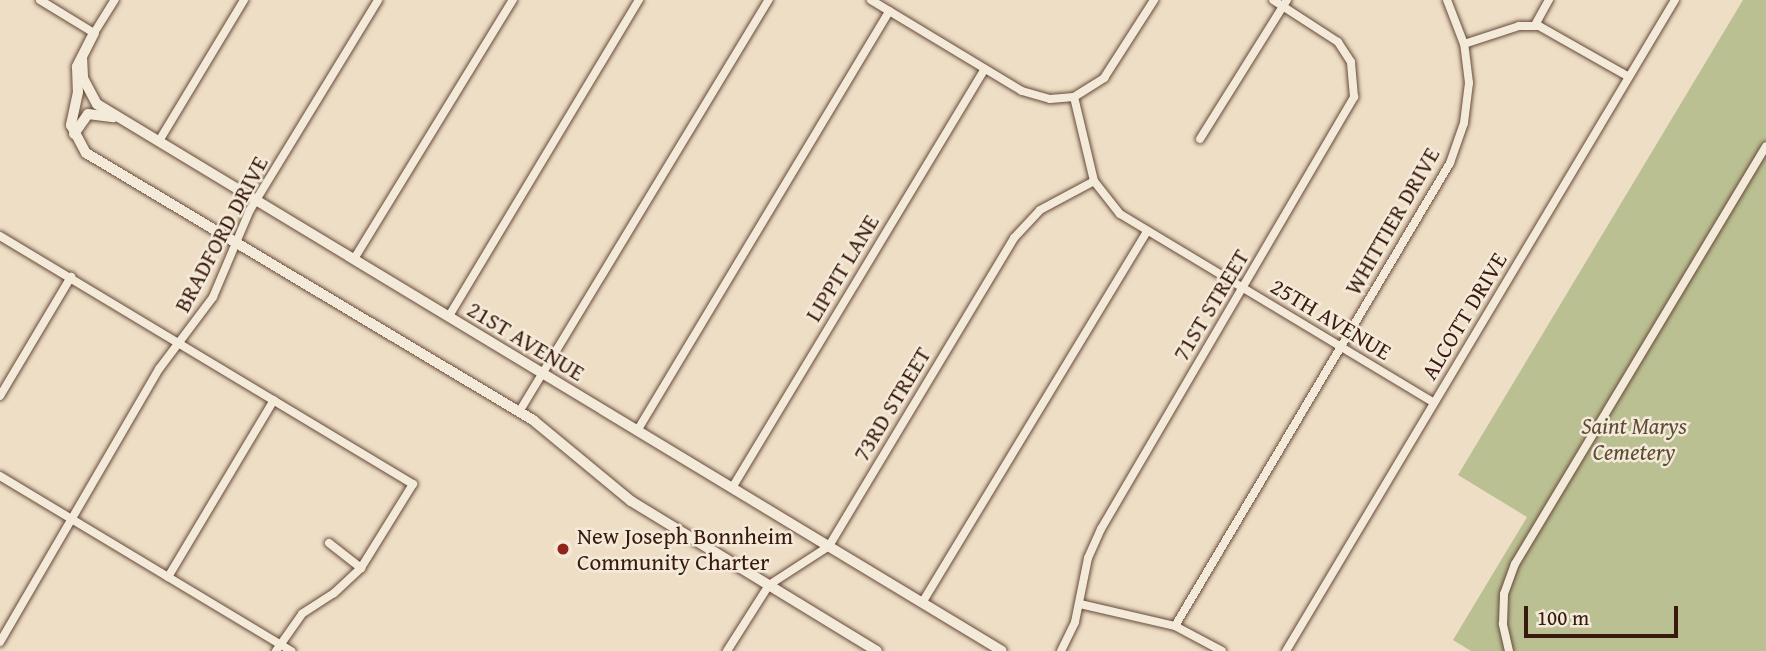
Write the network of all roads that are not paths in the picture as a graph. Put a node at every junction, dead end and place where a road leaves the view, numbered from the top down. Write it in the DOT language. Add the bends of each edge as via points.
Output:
graph roads {
  1 [pos="40,0"];
  2 [pos="115,0"];
  3 [pos="244,0"];
  4 [pos="378,0"];
  5 [pos="513,0"];
  6 [pos="639,0"];
  7 [pos="769,0"];
  8 [pos="872,0"];
  9 [pos="1154,0"];
  10 [pos="1273,0"];
  11 [pos="1447,0"];
  12 [pos="1549,0"];
  13 [pos="1675,0"];
  14 [pos="1285,3"];
  15 [pos="889,11"];
  16 [pos="1535,25"];
  17 [pos="94,33"];
  18 [pos="1464,44"];
  19 [pos="82,57"];
  20 [pos="985,69"];
  21 [pos="1629,77"];
  22 [pos="1074,97"];
  23 [pos="121,118"];
  24 [pos="74,136"];
  25 [pos="1200,139"];
  26 [pos="159,141"];
  27 [pos="1765,150"];
  28 [pos="1094,181"];
  29 [pos="257,201"];
  30 [pos="1147,231"];
  31 [pos="0,236"];
  32 [pos="238,242"];
  33 [pos="354,259"];
  34 [pos="71,277"];
  35 [pos="1243,289"];
  36 [pos="449,316"];
  37 [pos="181,343"];
  38 [pos="1341,347"];
  39 [pos="544,374"];
  40 [pos="0,396"];
  41 [pos="274,400"];
  42 [pos="1434,403"];
  43 [pos="519,412"];
  44 [pos="638,431"];
  45 [pos="0,476"];
  46 [pos="732,488"];
  47 [pos="73,519"];
  48 [pos="329,543"];
  49 [pos="829,546"];
  50 [pos="361,568"];
  51 [pos="168,577"];
  52 [pos="769,585"];
  53 [pos="922,603"];
  54 [pos="1080,604"];
  55 [pos="1175,626"];
  56 [pos="0,642"];
  57 [pos="278,648"];
  58 [pos="291,651"];
  59 [pos="727,651"];
  60 [pos="877,651"];
  61 [pos="1002,651"];
  62 [pos="1061,651"];
  63 [pos="1222,651"];
  64 [pos="1286,651"];
  65 [pos="1509,651"];
  1 -- 17 [label="street"];
  2 -- 17 [label="street"];
  3 -- 26 [label="street"];
  4 -- 29 [label="street, BRADFORD DRIVE"];
  5 -- 33 [label="street"];
  6 -- 36 [label="street"];
  7 -- 39 [label="street"];
  8 -- 15 [label="street"];
  9 -- 22 [label="street" via="1104,79"];
  10 -- 14 [label="street, 71ST STREET"];
  11 -- 18 [label="street, WHITTIER DRIVE"];
  12 -- 16 [label="street"];
  13 -- 21 [label="street, ALCOTT DRIVE"];
  14 -- 25 [label="street"];
  14 -- 35 [label="street, 71ST STREET" via="1338,42 1351,62 1354,97"];
  15 -- 20 [label="street"];
  15 -- 44 [label="street"];
  16 -- 18 [label="street"];
  16 -- 21 [label="street"];
  17 -- 19 [label="street"];
  18 -- 38 [label="street, WHITTIER DRIVE" via="1469,83 1458,143"];
  19 -- 23 [label="street, 21ST AVENUE" via="89,96"];
  19 -- 24 [label="street" via="71,125"];
  20 -- 22 [label="street" via="1035,97"];
  20 -- 46 [label="street, LIPPIT LANE"];
  21 -- 42 [label="street, ALCOTT DRIVE"];
  22 -- 28 [label="street, 25TH AVENUE"];
  23 -- 24 [label="street" via="88,114"];
  23 -- 26 [label="street, 21ST AVENUE"];
  24 -- 32 [label="street" via="97,159"];
  26 -- 29 [label="street, 21ST AVENUE"];
  27 -- 65 [label="street" via="1515,564 1504,594 1503,624"];
  28 -- 30 [label="street, 25TH AVENUE" via="1109,205"];
  28 -- 49 [label="street, 73RD STREET" via="1040,210 1014,237"];
  29 -- 32 [label="street, BRADFORD DRIVE"];
  29 -- 33 [label="street, 21ST AVENUE"];
  30 -- 35 [label="street, 25TH AVENUE"];
  30 -- 53 [label="street"];
  31 -- 34 [label="street"];
  32 -- 37 [label="street, BRADFORD DRIVE" via="213,297"];
  32 -- 43 [label="street"];
  33 -- 36 [label="street, 21ST AVENUE"];
  34 -- 37 [label="street"];
  34 -- 40 [label="street"];
  35 -- 38 [label="street, 25TH AVENUE"];
  35 -- 54 [label="street, 71ST STREET" via="1094,542"];
  36 -- 39 [label="street, 21ST AVENUE"];
  37 -- 41 [label="street"];
  37 -- 47 [label="street, BRADFORD DRIVE" via="152,379"];
  38 -- 42 [label="street, 25TH AVENUE"];
  38 -- 55 [label="street, WHITTIER DRIVE"];
  39 -- 43 [label="street"];
  39 -- 44 [label="street, 21ST AVENUE"];
  41 -- 50 [label="street" via="411,482"];
  41 -- 51 [label="street"];
  42 -- 64 [label="street, ALCOTT DRIVE"];
  43 -- 52 [label="street" via="631,501"];
  44 -- 46 [label="street, 21ST AVENUE"];
  45 -- 47 [label="street"];
  46 -- 49 [label="street, 21ST AVENUE"];
  47 -- 51 [label="street"];
  47 -- 56 [label="street, BRADFORD DRIVE"];
  48 -- 50 [label="street"];
  49 -- 52 [label="street, 73RD STREET"];
  49 -- 53 [label="street, 21ST AVENUE"];
  50 -- 57 [label="street" via="340,589 302,614"];
  51 -- 57 [label="street"];
  52 -- 59 [label="street, 73RD STREET"];
  52 -- 60 [label="street"];
  53 -- 61 [label="street, 21ST AVENUE"];
  54 -- 55 [label="street"];
  54 -- 62 [label="street, 71ST STREET"];
  55 -- 63 [label="street"];
  57 -- 58 [label="street"];
}
